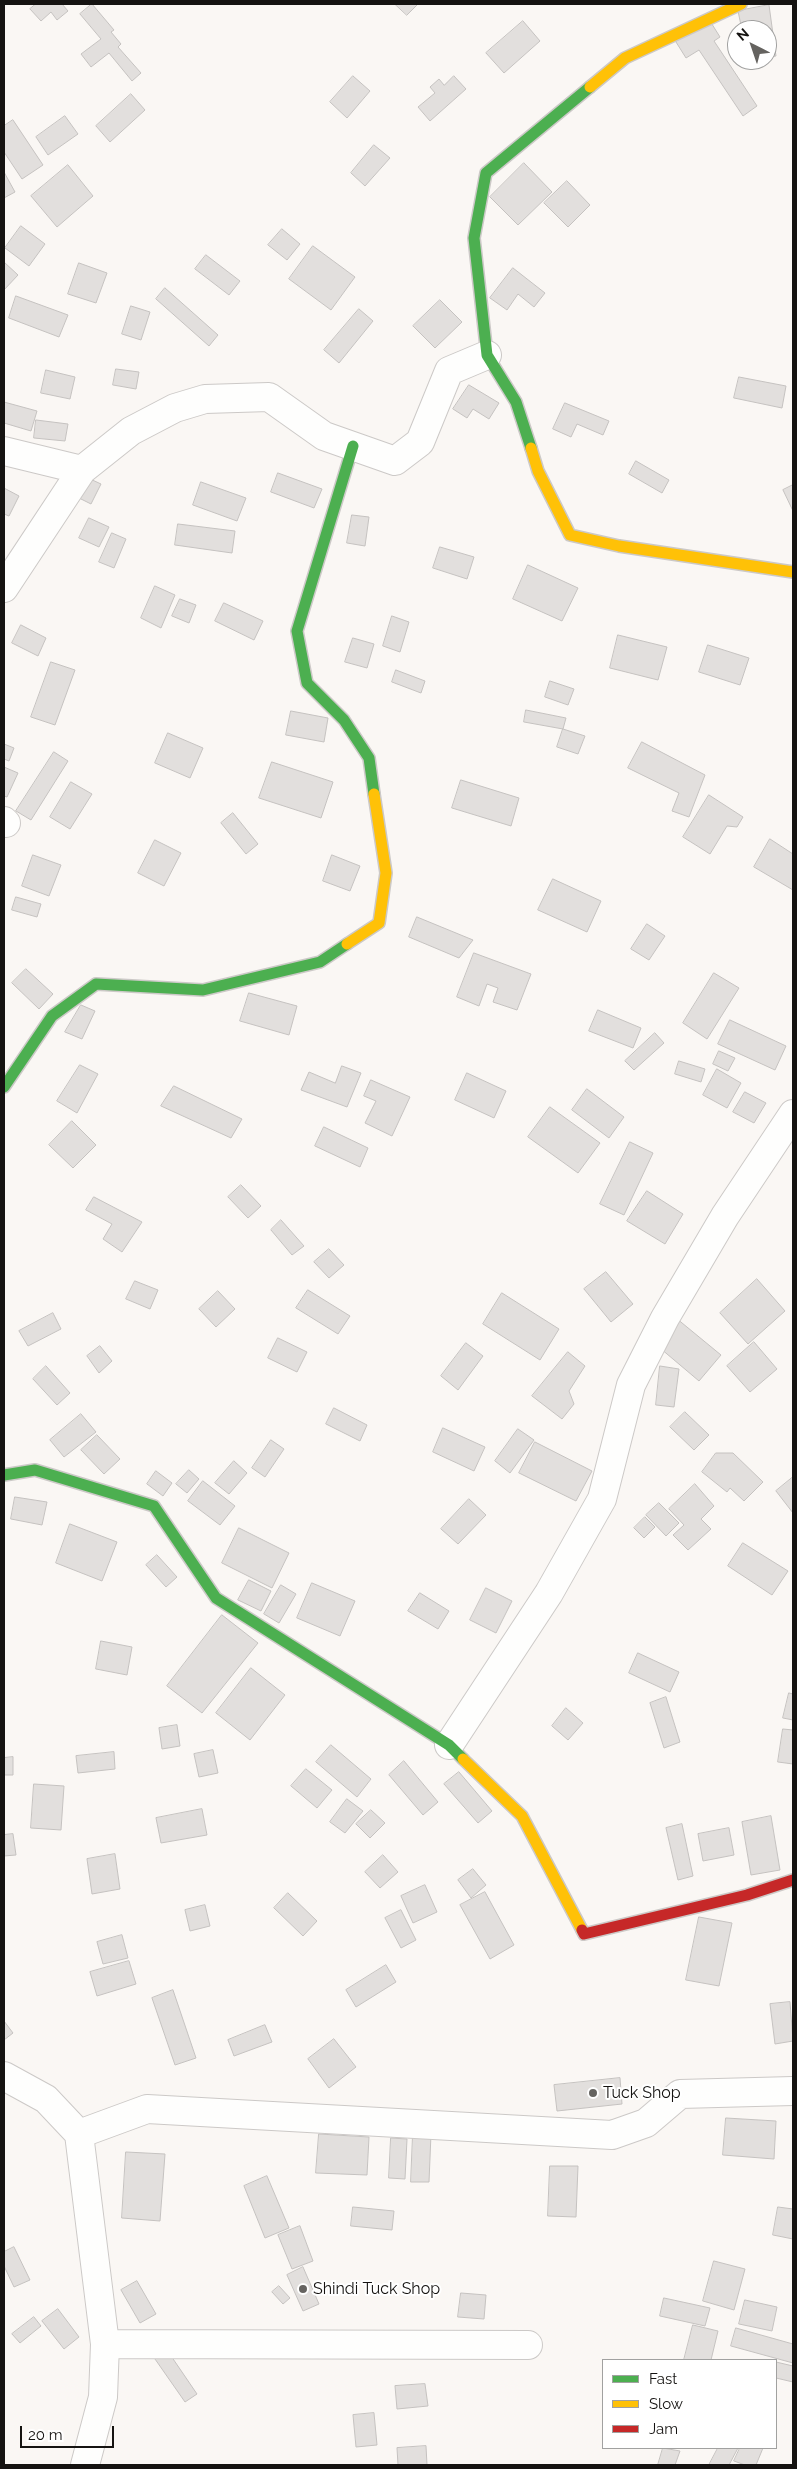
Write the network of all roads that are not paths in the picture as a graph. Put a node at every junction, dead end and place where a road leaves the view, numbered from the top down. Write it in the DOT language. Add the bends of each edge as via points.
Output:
graph roads {
  1 [pos="741,4"];
  2 [pos="487,355"];
  3 [pos="353,446"];
  4 [pos="4,451"];
  5 [pos="82,470"];
  6 [pos="793,572"];
  7 [pos="4,588"];
  8 [pos="4,1087"];
  9 [pos="793,1114"];
  10 [pos="4,1474"];
  11 [pos="449,1745"];
  12 [pos="793,1880"];
  13 [pos="4,2076"];
  14 [pos="793,2091"];
  15 [pos="79,2134"];
  16 [pos="104,2344"];
  17 [pos="528,2345"];
  18 [pos="85,2465"];
  1 -- 2 [label="street" via="625,58 486,173 474,238"];
  2 -- 3 [label="street" via="450,370 420,442 395,461"];
  2 -- 6 [label="street" via="516,402 538,471 570,535 619,546"];
  3 -- 5 [label="street" via="324,436 269,397 205,398 175,408 131,431"];
  3 -- 8 [label="street" via="296,631 307,683 344,720 370,758 386,873 379,923 320,962 203,990 96,984 52,1016"];
  4 -- 5 [label="street"];
  5 -- 7 [label="street"];
  9 -- 11 [label="street" via="725,1216 665,1318 631,1385 602,1499 549,1593"];
  10 -- 11 [label="street" via="35,1470 154,1506 216,1598"];
  11 -- 12 [label="street" via="522,1816 584,1934 747,1895"];
  13 -- 15 [label="street" via="46,2099"];
  14 -- 15 [label="street" via="680,2094 646,2123 612,2134 148,2109"];
  15 -- 16 [label="street"];
  16 -- 17 [label="street"];
  16 -- 18 [label="street" via="103,2397"];
}
